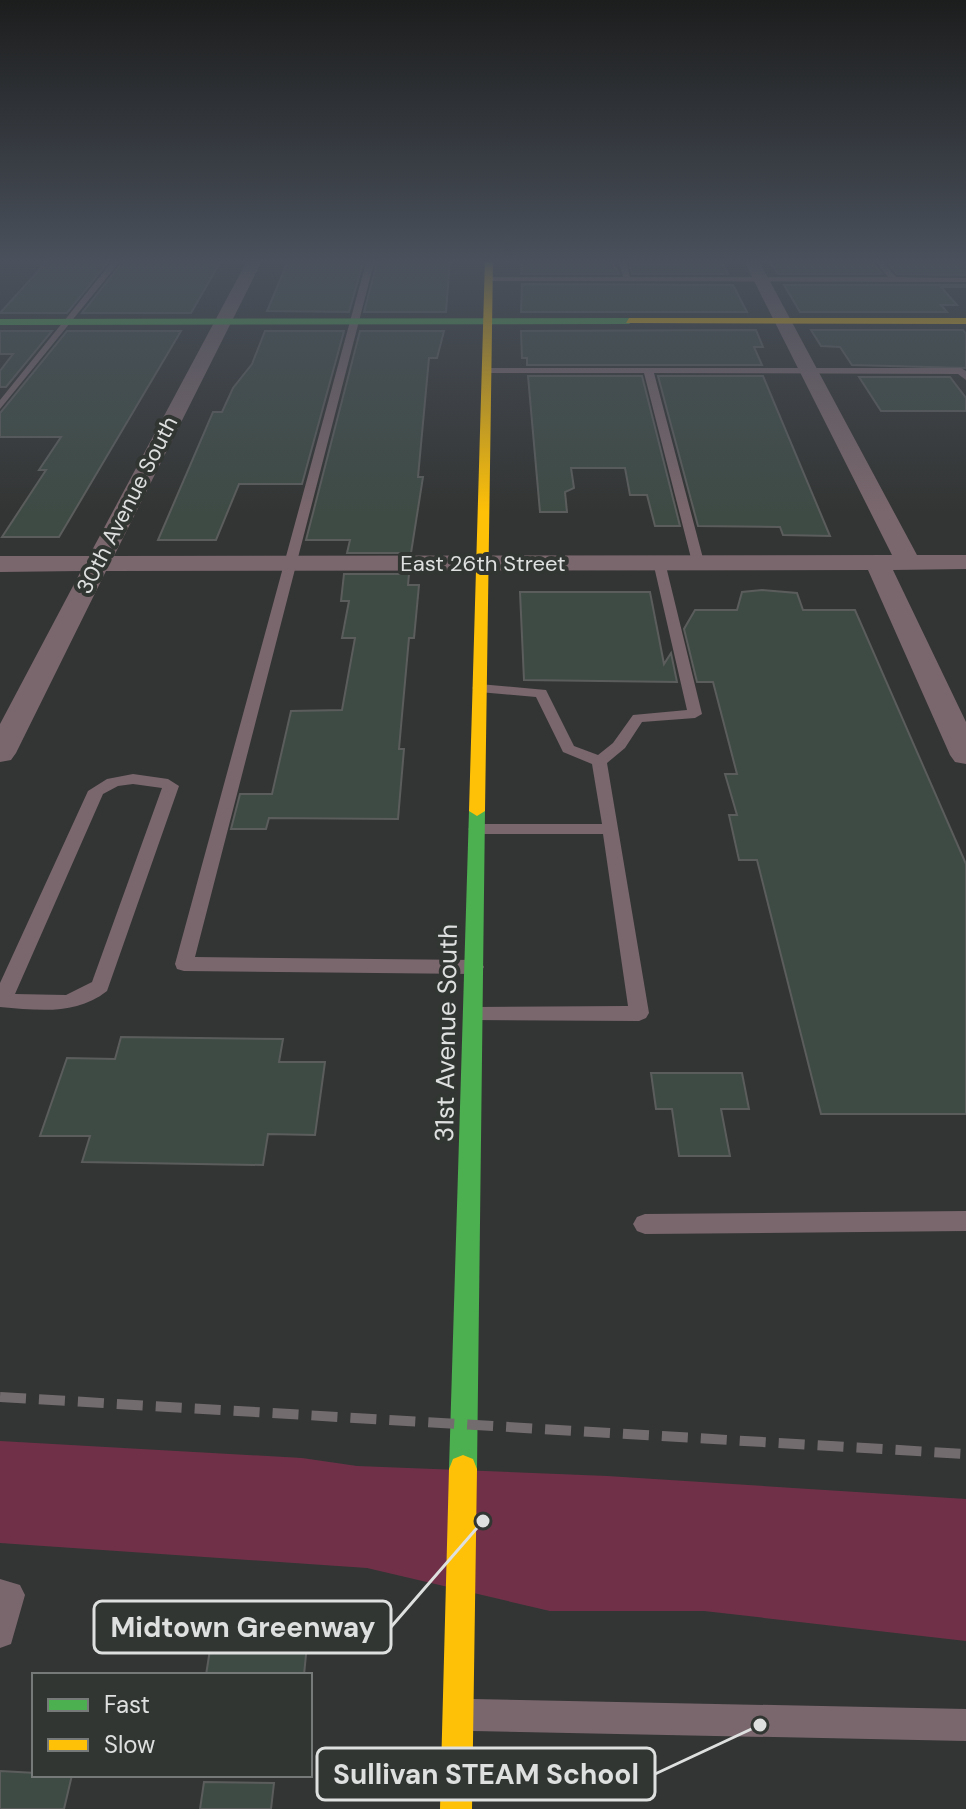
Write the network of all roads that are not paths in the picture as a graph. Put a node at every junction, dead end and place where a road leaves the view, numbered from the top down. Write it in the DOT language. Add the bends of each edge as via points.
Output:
graph roads {
  1 [pos="51,343"];
  2 [pos="210,343"];
  3 [pos="348,343"];
  4 [pos="488,343"];
  5 [pos="794,343"];
  6 [pos="487,370"];
  7 [pos="648,370"];
  8 [pos="811,371"];
  9 [pos="964,373"];
  10 [pos="0,406"];
  11 [pos="659,562"];
  12 [pos="698,562"];
  13 [pos="877,562"];
  14 [pos="908,562"];
  15 [pos="966,562"];
  16 [pos="97,563"];
  17 [pos="290,563"];
  18 [pos="482,563"];
  19 [pos="0,564"];
  20 [pos="479,688"];
  21 [pos="0,753"];
  22 [pos="966,755"];
  23 [pos="599,761"];
  24 [pos="476,829"];
  25 [pos="611,829"];
  26 [pos="474,967"];
  27 [pos="1,1000"];
  28 [pos="472,1015"];
  29 [pos="966,1221"];
  30 [pos="645,1224"];
  31 [pos="0,1594"];
  32 [pos="0,1633"];
  33 [pos="458,1715"];
  34 [pos="966,1725"];
  35 [pos="456,1809"];
  1 -- 10 [label="lane"];
  2 -- 16 [label="street, 30th Avenue South"];
  3 -- 17 [label="lane"];
  4 -- 6 [label="street, 31st Avenue South"];
  5 -- 8 [label="street"];
  6 -- 7 [label="lane"];
  6 -- 18 [label="street, 31st Avenue South"];
  7 -- 8 [label="lane"];
  7 -- 12 [label="lane"];
  8 -- 9 [label="lane"];
  8 -- 14 [label="street"];
  11 -- 12 [label="street, East 26th Street"];
  11 -- 18 [label="street, East 26th Street"];
  11 -- 23 [label="lane" via="695,714 638,718 620,749"];
  12 -- 13 [label="street, East 26th Street"];
  13 -- 14 [label="street, East 26th Street"];
  13 -- 22 [label="street"];
  14 -- 15 [label="street, East 26th Street"];
  16 -- 17 [label="street, East 26th Street"];
  16 -- 19 [label="street, East 26th Street"];
  16 -- 21 [label="street, 30th Avenue South"];
  17 -- 18 [label="street, East 26th Street"];
  17 -- 26 [label="lane" via="184,964"];
  18 -- 20 [label="street, 31st Avenue South"];
  20 -- 23 [label="lane" via="541,693 568,749"];
  20 -- 24 [label="street, 31st Avenue South"];
  23 -- 25 [label="lane"];
  24 -- 25 [label="lane"];
  24 -- 26 [label="street, 31st Avenue South"];
  25 -- 28 [label="lane" via="639,1013"];
  26 -- 28 [label="street, 31st Avenue South"];
  27 -- 27 [label="lane" via="60,1003 87,998 100,986 171,786 162,780 110,781 96,791"];
  28 -- 33 [label="street, 31st Avenue South"];
  29 -- 30 [label="lane"];
  31 -- 32 [label="lane" via="10,1595"];
  33 -- 34 [label="lane"];
  33 -- 35 [label="street, 31st Avenue South"];
}
